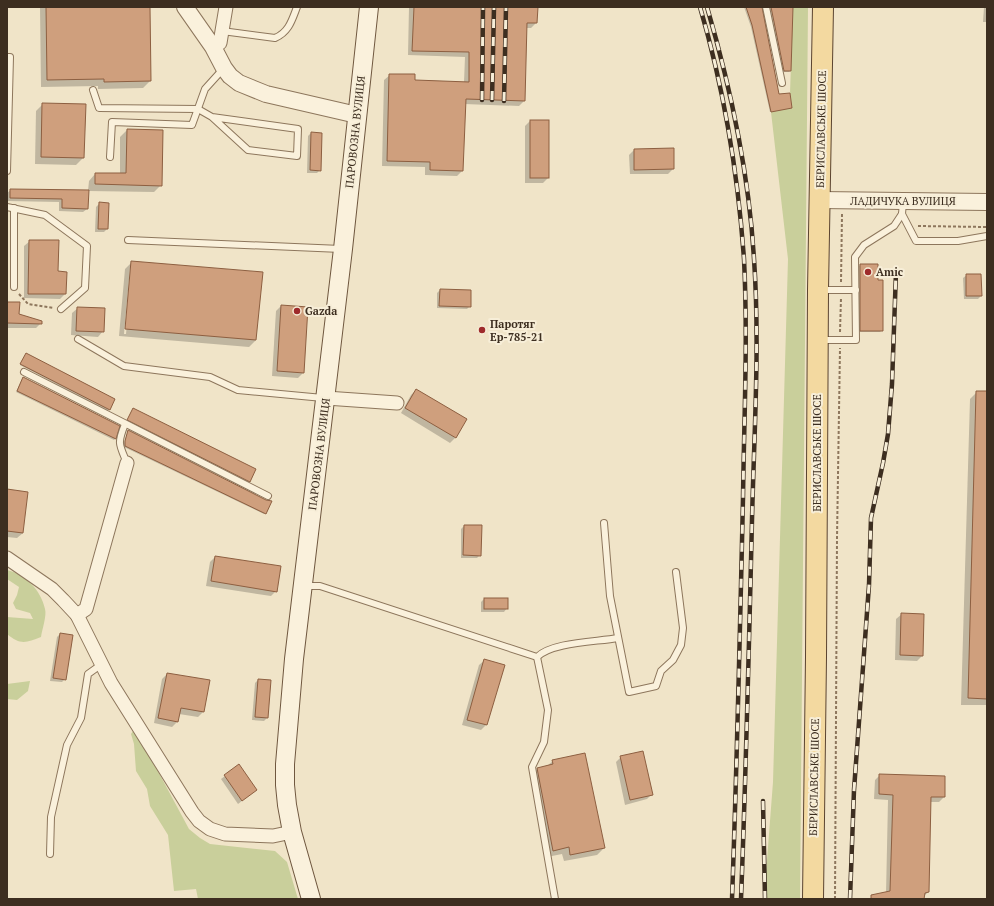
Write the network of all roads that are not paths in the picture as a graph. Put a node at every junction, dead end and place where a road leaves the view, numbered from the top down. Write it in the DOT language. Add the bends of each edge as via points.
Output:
graph roads {
  1 [pos="185,7"];
  2 [pos="226,7"];
  3 [pos="297,7"];
  4 [pos="370,7"];
  5 [pos="766,7"];
  6 [pos="822,7"];
  7 [pos="222,31"];
  8 [pos="213,47"];
  9 [pos="7,57"];
  10 [pos="224,68"];
  11 [pos="782,83"];
  12 [pos="93,90"];
  13 [pos="198,109"];
  14 [pos="357,115"];
  15 [pos="212,117"];
  16 [pos="110,157"];
  17 [pos="7,171"];
  18 [pos="820,200"];
  19 [pos="987,202"];
  20 [pos="903,207"];
  21 [pos="10,208"];
  22 [pos="987,236"];
  23 [pos="128,240"];
  24 [pos="343,250"];
  25 [pos="14,287"];
  26 [pos="818,290"];
  27 [pos="856,290"];
  28 [pos="61,308"];
  29 [pos="78,339"];
  30 [pos="818,340"];
  31 [pos="24,372"];
  32 [pos="326,398"];
  33 [pos="397,403"];
  34 [pos="125,424"];
  35 [pos="127,463"];
  36 [pos="268,496"];
  37 [pos="604,523"];
  38 [pos="7,558"];
  39 [pos="676,572"];
  40 [pos="303,586"];
  41 [pos="77,615"];
  42 [pos="618,638"];
  43 [pos="537,657"];
  44 [pos="102,664"];
  45 [pos="292,832"];
  46 [pos="50,854"];
  47 [pos="311,899"];
  48 [pos="555,899"];
  49 [pos="813,899"];
  1 -- 8 [label="street"];
  2 -- 7 [label="street"];
  3 -- 7 [label="lane" via="287,30 275,38"];
  4 -- 14 [label="main road, ПАРОВОЗНА ВУЛИЦЯ"];
  5 -- 11 [label="lane"];
  6 -- 18 [label="main road, БЕРИСЛАВСЬКЕ ШОСЕ"];
  7 -- 8 [label="street" via="220,43"];
  8 -- 10 [label="street"];
  9 -- 17 [label="lane" via="10,57"];
  10 -- 13 [label="lane" via="205,89"];
  10 -- 14 [label="street" via="239,83 266,94"];
  12 -- 13 [label="lane" via="99,108"];
  13 -- 15 [label="lane"];
  13 -- 16 [label="lane" via="192,125 112,122"];
  14 -- 24 [label="main road, ПАРОВОЗНА ВУЛИЦЯ"];
  15 -- 15 [label="lane" via="248,150 297,156 298,129"];
  18 -- 20 [label="street, ЛАДИЧУКА ВУЛИЦЯ"];
  18 -- 26 [label="main road, БЕРИСЛАВСЬКЕ ШОСЕ"];
  19 -- 20 [label="street, ЛАДИЧУКА ВУЛИЦЯ"];
  20 -- 22 [label="lane" via="908,226 916,241 958,241"];
  20 -- 27 [label="lane" via="894,226 864,245 855,256"];
  21 -- 25 [label="lane"];
  21 -- 28 [label="lane" via="45,215 87,246 85,288"];
  23 -- 24 [label="lane"];
  24 -- 32 [label="main road, ПАРОВОЗНА ВУЛИЦЯ"];
  26 -- 27 [label="lane"];
  26 -- 30 [label="main road, БЕРИСЛАВСЬКЕ ШОСЕ"];
  27 -- 30 [label="lane" via="856,340"];
  29 -- 32 [label="lane" via="124,366 210,377 238,390"];
  30 -- 49 [label="main road, БЕРИСЛАВСЬКЕ ШОСЕ"];
  31 -- 34 [label="lane"];
  32 -- 33 [label="street"];
  32 -- 40 [label="main road, ПАРОВОЗНА ВУЛИЦЯ"];
  34 -- 35 [label="lane" via="119,438"];
  34 -- 36 [label="lane"];
  35 -- 41 [label="street" via="86,609"];
  37 -- 42 [label="lane" via="610,596"];
  38 -- 41 [label="street" via="52,589"];
  39 -- 42 [label="lane" via="683,628 681,645 673,660 662,671 656,686 629,692"];
  40 -- 43 [label="lane" via="320,586"];
  40 -- 45 [label="main road, ПАРОВОЗНА ВУЛИЦЯ" via="285,764"];
  41 -- 44 [label="street"];
  42 -- 43 [label="lane" via="562,646 542,652"];
  43 -- 48 [label="lane" via="548,710 544,742 532,767"];
  44 -- 45 [label="street" via="111,683 199,821 210,829 224,834 273,836"];
  44 -- 46 [label="lane" via="88,674 81,718 66,745 51,817"];
  45 -- 47 [label="main road, ПАРОВОЗНА ВУЛИЦЯ"];
}
